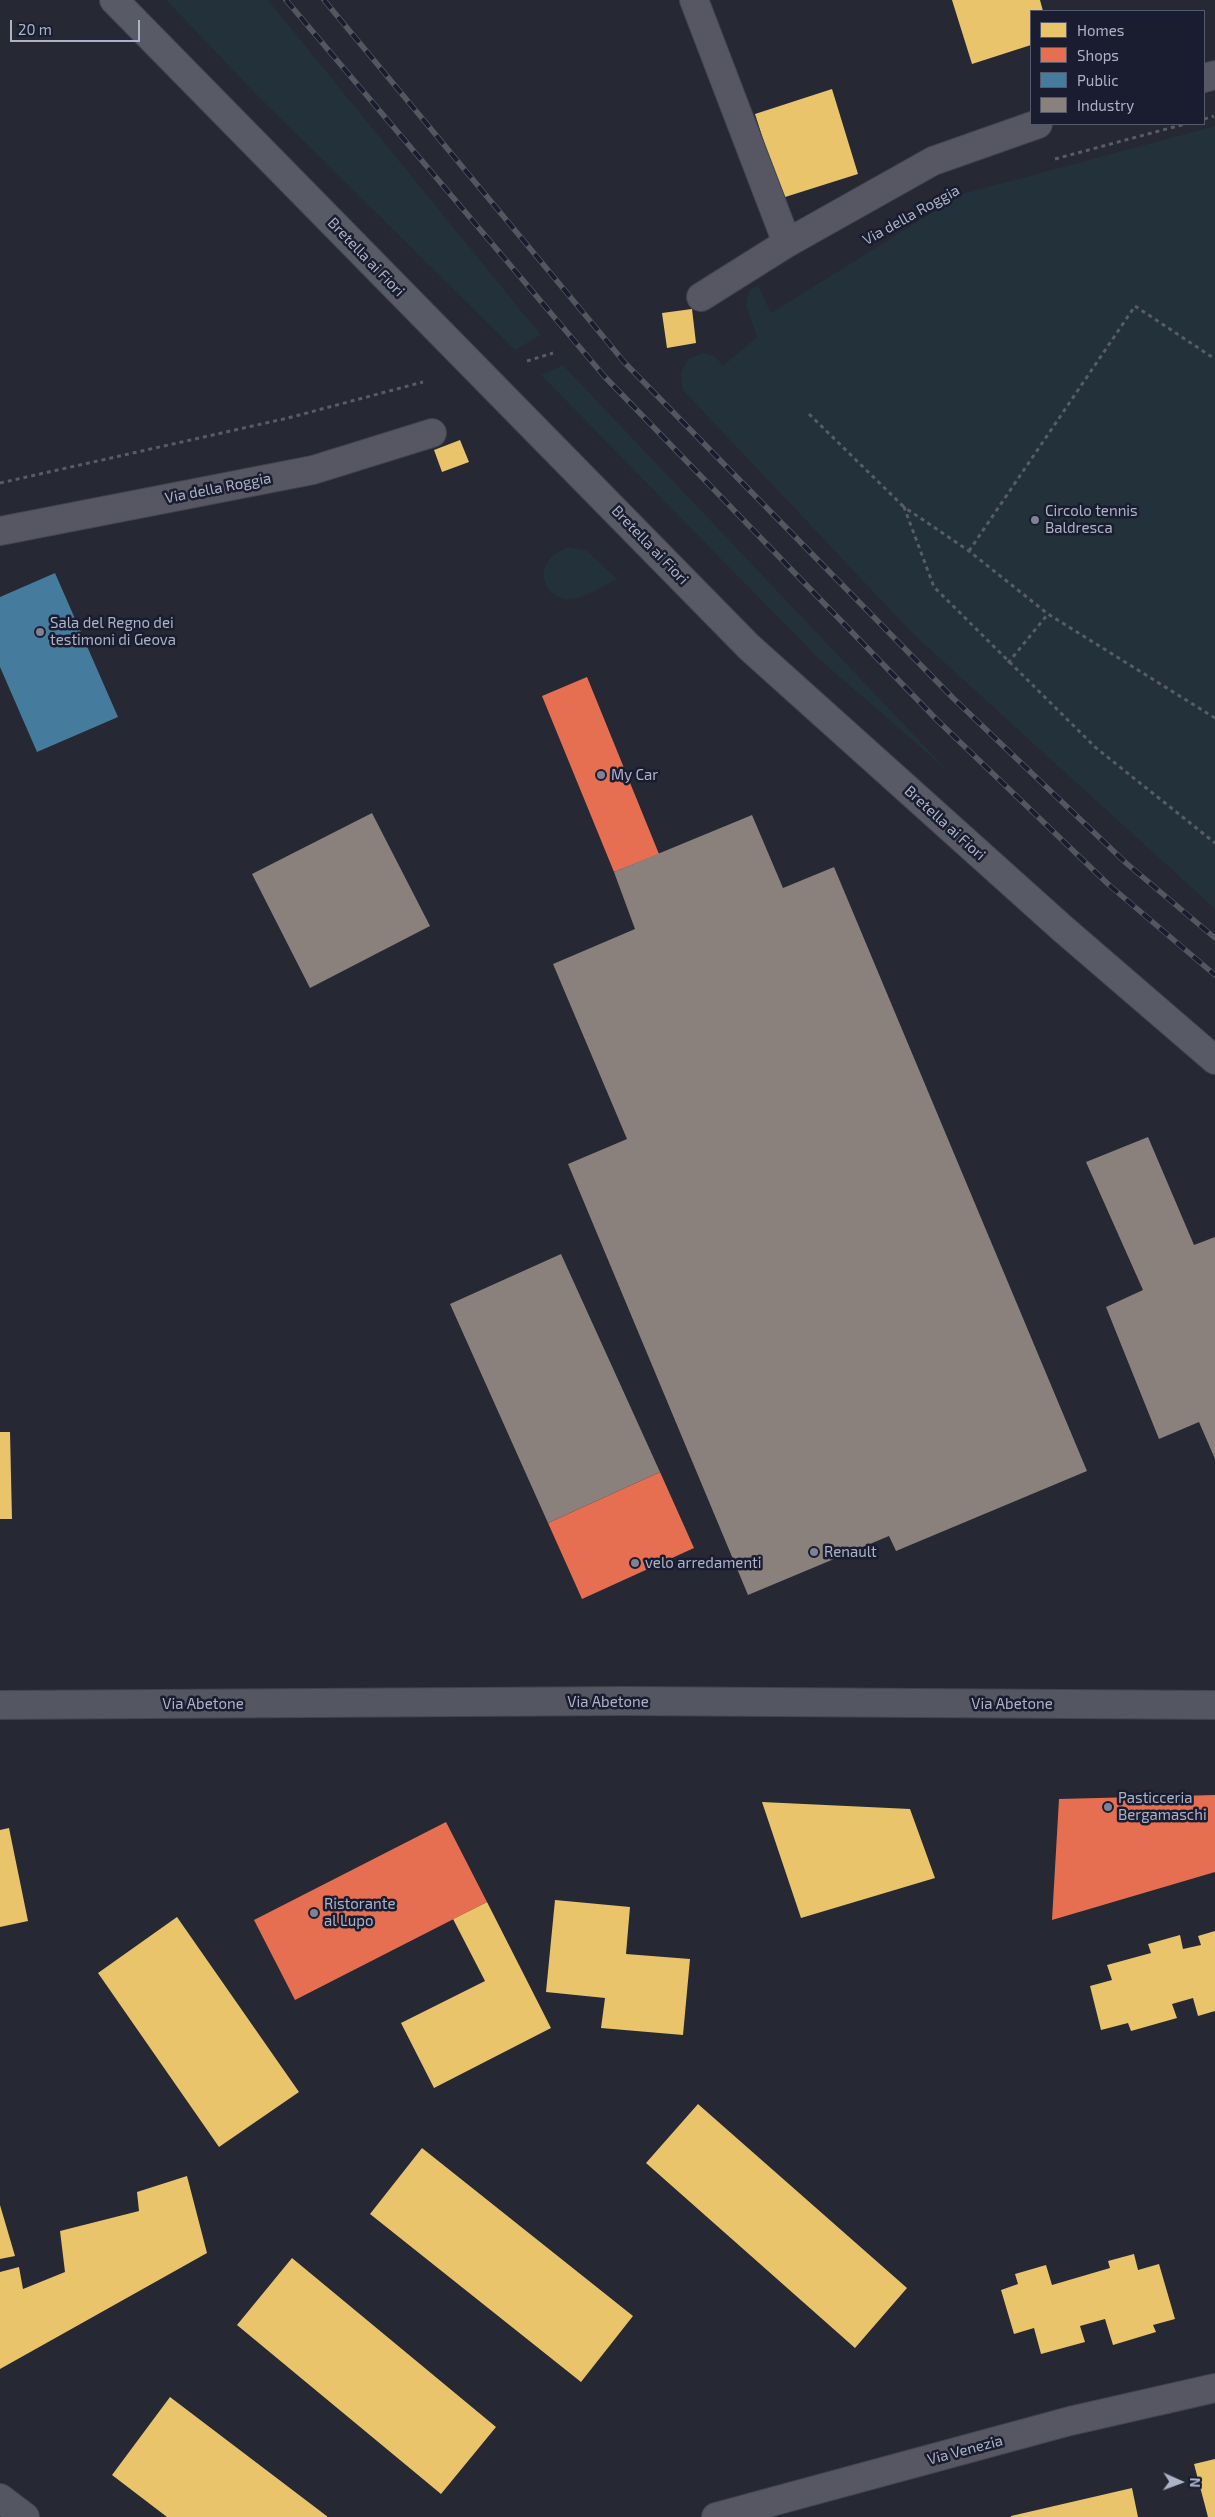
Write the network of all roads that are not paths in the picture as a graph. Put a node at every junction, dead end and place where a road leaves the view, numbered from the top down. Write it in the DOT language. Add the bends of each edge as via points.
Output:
graph roads {
  1 [pos="114,0"];
  2 [pos="694,0"];
  3 [pos="1035,125"];
  4 [pos="787,243"];
  5 [pos="701,297"];
  6 [pos="432,433"];
  7 [pos="0,531"];
  8 [pos="1215,1060"];
  9 [pos="0,1705"];
  10 [pos="1215,1705"];
  11 [pos="1215,2388"];
  12 [pos="0,2498"];
  13 [pos="25,2517"];
  14 [pos="716,2517"];
  1 -- 8 [label="main road, Bretella ai Fiori" via="749,647 1063,930"];
  2 -- 4 [label="street"];
  3 -- 4 [label="street" via="933,161"];
  4 -- 5 [label="street"];
  6 -- 7 [label="street, Via della Roggia" via="312,470"];
  9 -- 10 [label="main road, Via Abetone" via="634,1701"];
  11 -- 14 [label="street, Via Venezia" via="1070,2421"];
  12 -- 13 [label="main road"];
}
